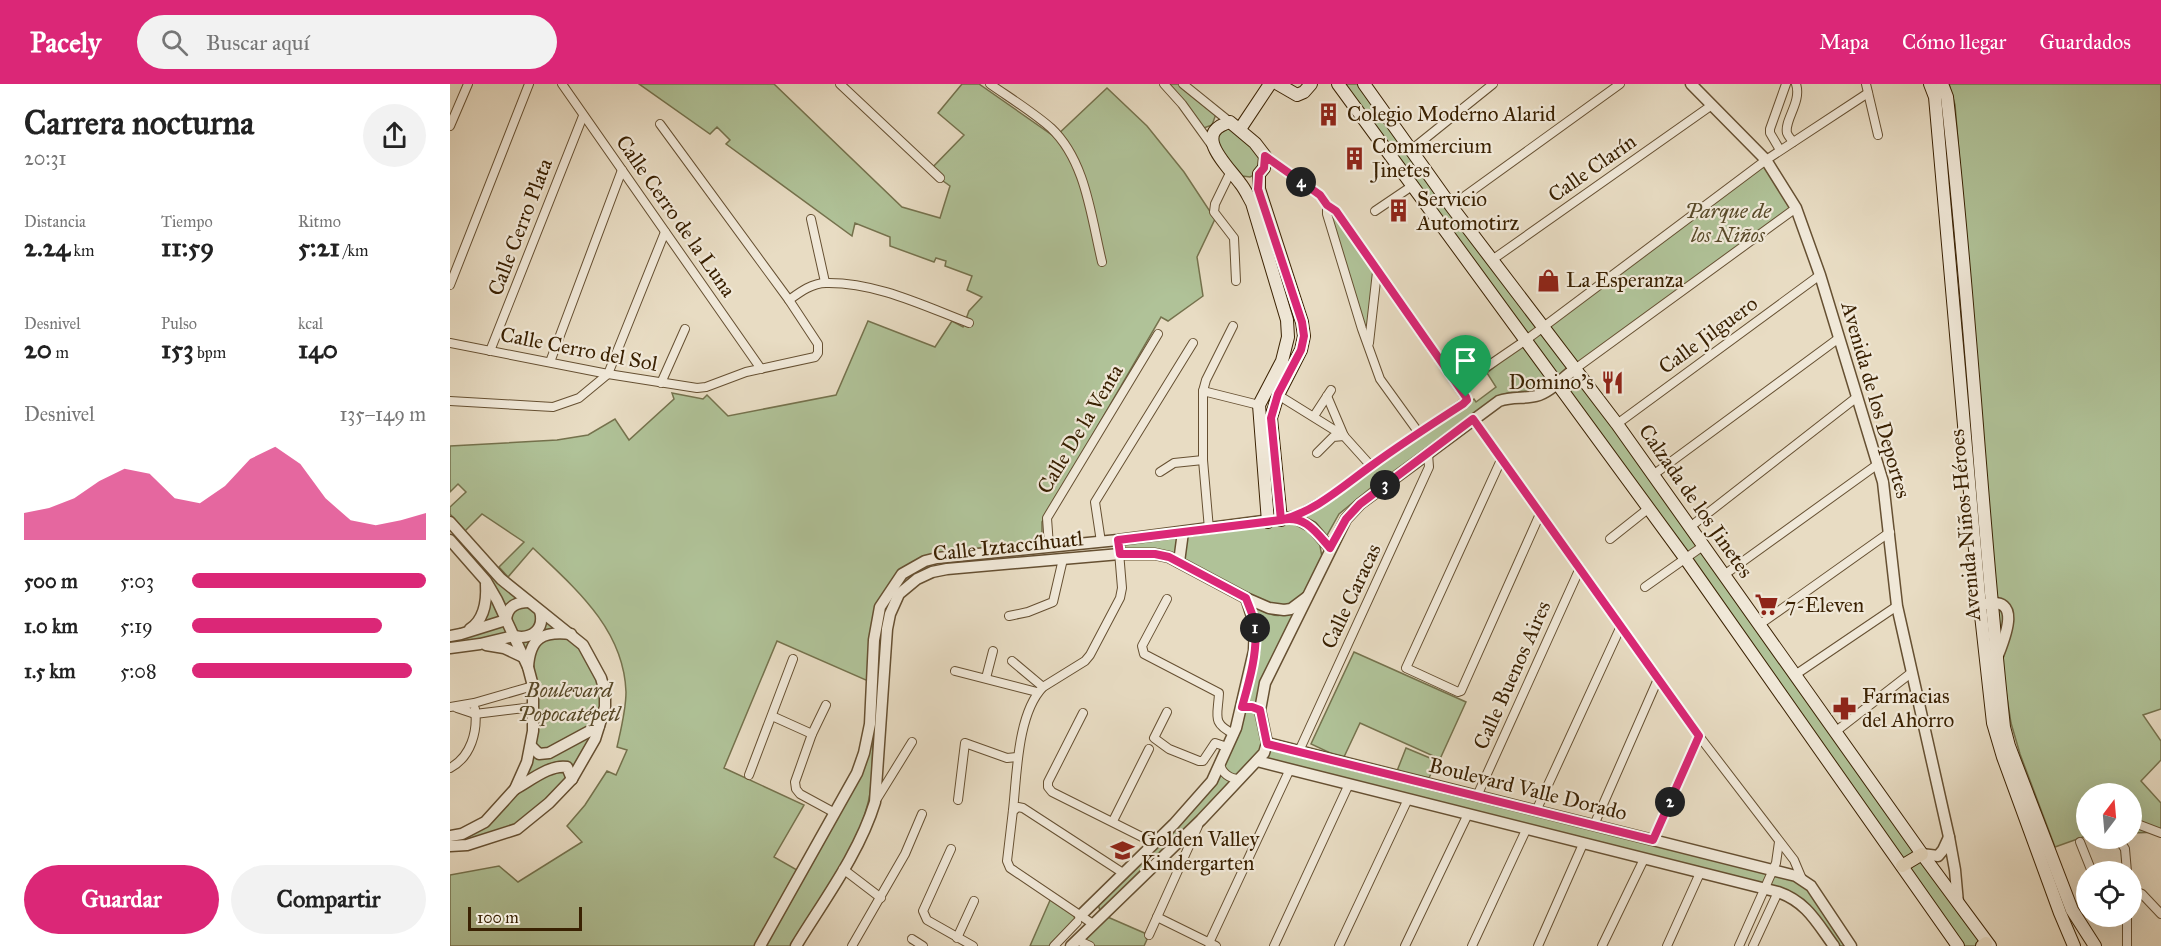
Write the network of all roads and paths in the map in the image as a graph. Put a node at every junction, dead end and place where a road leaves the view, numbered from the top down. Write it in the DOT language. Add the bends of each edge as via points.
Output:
graph roads {
  1 [pos="468,84"];
  2 [pos="529,84"];
  3 [pos="562,84"];
  4 [pos="840,84"];
  5 [pos="990,84"];
  6 [pos="1164,84"];
  7 [pos="1183,84"];
  8 [pos="1270,84"];
  9 [pos="1278,84"];
  10 [pos="1311,84"];
  11 [pos="1338,84"];
  12 [pos="1493,84"];
  13 [pos="1620,84"];
  14 [pos="1691,84"];
  15 [pos="1786,84"];
  16 [pos="1796,84"];
  17 [pos="1930,84"];
  18 [pos="1942,84"];
  19 [pos="1367,85"];
  20 [pos="1867,88"];
  21 [pos="1712,105"];
  22 [pos="1217,114"];
  23 [pos="583,116"];
  24 [pos="660,124"];
  25 [pos="450,126"];
  26 [pos="1235,126"];
  27 [pos="1201,130"];
  28 [pos="1878,135"];
  29 [pos="1793,142"];
  30 [pos="1214,148"];
  31 [pos="1411,150"];
  32 [pos="1780,150"];
  33 [pos="1265,156"];
  34 [pos="1766,160"];
  35 [pos="622,170"];
  36 [pos="1231,171"];
  37 [pos="1259,174"];
  38 [pos="940,178"];
  39 [pos="1957,184"];
  40 [pos="1943,185"];
  41 [pos="1412,186"];
  42 [pos="1327,205"];
  43 [pos="1450,206"];
  44 [pos="1796,208"];
  45 [pos="1376,211"];
  46 [pos="811,219"];
  47 [pos="665,232"];
  48 [pos="1492,260"];
  49 [pos="1102,262"];
  50 [pos="1377,272"];
  51 [pos="1820,275"];
  52 [pos="1236,281"];
  53 [pos="825,282"];
  54 [pos="450,285"];
  55 [pos="789,300"];
  56 [pos="969,323"];
  57 [pos="1233,326"];
  58 [pos="1543,327"];
  59 [pos="685,328"];
  60 [pos="1158,334"];
  61 [pos="1839,338"];
  62 [pos="1526,340"];
  63 [pos="450,343"];
  64 [pos="1193,343"];
  65 [pos="1368,346"];
  66 [pos="490,351"];
  67 [pos="550,362"];
  68 [pos="1488,366"];
  69 [pos="761,369"];
  70 [pos="1575,369"];
  71 [pos="608,374"];
  72 [pos="1275,375"];
  73 [pos="1286,381"];
  74 [pos="661,383"];
  75 [pos="1557,383"];
  76 [pos="1203,391"];
  77 [pos="1278,394"];
  78 [pos="1857,397"];
  79 [pos="450,400"];
  80 [pos="1259,405"];
  81 [pos="1314,416"];
  82 [pos="1473,419"];
  83 [pos="1617,424"];
  84 [pos="1419,433"];
  85 [pos="1344,436"];
  86 [pos="1317,453"];
  87 [pos="1428,454"];
  88 [pos="1203,460"];
  89 [pos="1501,460"];
  90 [pos="1878,464"];
  91 [pos="1371,466"];
  92 [pos="1160,472"];
  93 [pos="1653,475"];
  94 [pos="1649,508"];
  95 [pos="1540,514"];
  96 [pos="1281,520"];
  97 [pos="450,522"];
  98 [pos="1690,527"];
  99 [pos="1209,529"];
  100 [pos="1183,532"];
  101 [pos="1890,532"];
  102 [pos="1610,539"];
  103 [pos="450,540"];
  104 [pos="1118,540"];
  105 [pos="1101,542"];
  106 [pos="1049,546"];
  107 [pos="1702,546"];
  108 [pos="1330,548"];
  109 [pos="1120,554"];
  110 [pos="1685,558"];
  111 [pos="1063,559"];
  112 [pos="1179,562"];
  113 [pos="1580,568"];
  114 [pos="1724,574"];
  115 [pos="486,581"];
  116 [pos="1646,587"];
  117 [pos="1307,597"];
  118 [pos="1246,598"];
  119 [pos="1167,599"];
  120 [pos="530,602"];
  121 [pos="1985,604"];
  122 [pos="1897,606"];
  123 [pos="540,611"];
  124 [pos="1009,616"];
  125 [pos="506,620"];
  126 [pos="1759,625"];
  127 [pos="1621,626"];
  128 [pos="571,634"];
  129 [pos="455,635"];
  130 [pos="514,636"];
  131 [pos="480,644"];
  132 [pos="450,648"];
  133 [pos="993,651"];
  134 [pos="793,659"];
  135 [pos="525,662"];
  136 [pos="1012,662"];
  137 [pos="955,671"];
  138 [pos="1911,674"];
  139 [pos="1795,675"];
  140 [pos="986,678"];
  141 [pos="1658,679"];
  142 [pos="533,686"];
  143 [pos="1040,689"];
  144 [pos="474,704"];
  145 [pos="826,705"];
  146 [pos="452,707"];
  147 [pos="533,707"];
  148 [pos="1242,707"];
  149 [pos="1260,710"];
  150 [pos="1167,712"];
  151 [pos="1083,713"];
  152 [pos="475,714"];
  153 [pos="772,716"];
  154 [pos="599,726"];
  155 [pos="1835,732"];
  156 [pos="812,734"];
  157 [pos="1234,734"];
  158 [pos="1699,736"];
  159 [pos="912,742"];
  160 [pos="1267,744"];
  161 [pos="531,746"];
  162 [pos="1227,747"];
  163 [pos="1149,749"];
  164 [pos="1299,751"];
  165 [pos="1017,757"];
  166 [pos="1257,761"];
  167 [pos="1220,763"];
  168 [pos="450,768"];
  169 [pos="1290,769"];
  170 [pos="1380,772"];
  171 [pos="749,775"];
  172 [pos="572,779"];
  173 [pos="1239,779"];
  174 [pos="1349,784"];
  175 [pos="1446,788"];
  176 [pos="515,789"];
  177 [pos="1376,791"];
  178 [pos="1477,796"];
  179 [pos="1408,799"];
  180 [pos="957,800"];
  181 [pos="875,802"];
  182 [pos="1439,807"];
  183 [pos="1013,811"];
  184 [pos="1536,811"];
  185 [pos="835,813"];
  186 [pos="922,814"];
  187 [pos="1468,814"];
  188 [pos="1568,819"];
  189 [pos="1201,820"];
  190 [pos="1113,821"];
  191 [pos="1598,826"];
  192 [pos="2142,826"];
  193 [pos="1526,830"];
  194 [pos="2161,833"];
  195 [pos="450,836"];
  196 [pos="1949,837"];
  197 [pos="1563,838"];
  198 [pos="1653,840"];
  199 [pos="1779,842"];
  200 [pos="1154,843"];
  201 [pos="1583,844"];
  202 [pos="450,846"];
  203 [pos="1596,847"];
  204 [pos="951,849"];
  205 [pos="1922,854"];
  206 [pos="1644,859"];
  207 [pos="1902,866"];
  208 [pos="843,869"];
  209 [pos="1773,870"];
  210 [pos="1123,873"];
  211 [pos="1700,873"];
  212 [pos="1802,879"];
  213 [pos="1766,889"];
  214 [pos="1778,892"];
  215 [pos="2142,894"];
  216 [pos="1819,897"];
  217 [pos="881,898"];
  218 [pos="974,901"];
  219 [pos="1958,903"];
  220 [pos="1805,907"];
  221 [pos="2161,914"];
  222 [pos="1157,917"];
  223 [pos="1079,919"];
  224 [pos="1093,924"];
  225 [pos="2126,927"];
  226 [pos="1149,935"];
  227 [pos="957,938"];
  228 [pos="912,939"];
  229 [pos="1074,943"];
  230 [pos="1829,943"];
  231 [pos="1213,944"];
  232 [pos="1986,945"];
  233 [pos="760,946"];
  234 [pos="796,946"];
  235 [pos="852,946"];
  236 [pos="923,946"];
  237 [pos="973,946"];
  238 [pos="1054,946"];
  239 [pos="1090,946"];
  240 [pos="1274,946"];
  241 [pos="1339,946"];
  242 [pos="1405,946"];
  243 [pos="1472,946"];
  244 [pos="1538,946"];
  245 [pos="1602,946"];
  246 [pos="1667,946"];
  247 [pos="1739,946"];
  248 [pos="1753,946"];
  249 [pos="1851,946"];
  250 [pos="1958,946"];
  251 [pos="2074,946"];
  252 [pos="2095,946"];
  253 [pos="2129,946"];
  1 -- 25 [label="street"];
  2 -- 54 [label="street"];
  3 -- 23 [label="street, Calle Cerro de la Luna"];
  4 -- 38 [label="street"];
  5 -- 49 [label="street" via="1049,126 1072,155"];
  6 -- 27 [label="street"];
  7 -- 22 [label="street"];
  8 -- 26 [label="main road"];
  9 -- 10 [label="main road" via="1297,95"];
  11 -- 41 [label="main road, Calzada de los Jinetes"];
  12 -- 31 [label="street"];
  13 -- 43 [label="street"];
  14 -- 21 [label="street, Avenida de los Deportes"];
  15 -- 32 [label="street" via="1770,129"];
  16 -- 29 [label="street" via="1797,101 1787,127"];
  17 -- 40 [label="main road, Avenida Niños Héroes" via="1935,98"];
  18 -- 39 [label="main road, Avenida Niños Héroes" via="1947,97"];
  19 -- 31 [label="main road, Calzada de los Jinetes"];
  20 -- 28 [label="street"];
  20 -- 29 [label="street"];
  21 -- 34 [label="street, Avenida de los Deportes"];
  21 -- 48 [label="street, Calle Clarín"];
  22 -- 26 [label="street"];
  22 -- 27 [label="street" via="1212,126"];
  23 -- 35 [label="street, Calle Cerro de la Luna"];
  23 -- 66 [label="street, Calle Cerro Plata"];
  24 -- 55 [label="street"];
  26 -- 30 [label="main road" via="1216,127 1211,138"];
  26 -- 33 [label="main road"];
  27 -- 30 [label="street"];
  29 -- 32 [label="street"];
  30 -- 36 [label="main road"];
  31 -- 43 [label="main road, Calzada de los Jinetes"];
  32 -- 34 [label="street"];
  33 -- 37 [label="main road"];
  33 -- 42 [label="street" via="1320,195"];
  34 -- 44 [label="street, Avenida de los Deportes"];
  34 -- 58 [label="street"];
  35 -- 47 [label="street, Calle Cerro de la Luna"];
  35 -- 67 [label="street"];
  36 -- 37 [label="main road" via="1246,179"];
  36 -- 52 [label="street" via="1214,212 1234,238"];
  36 -- 72 [label="main road" via="1252,203 1287,320 1288,337"];
  37 -- 73 [label="main road" via="1258,189 1302,322 1303,343"];
  39 -- 40 [label="street"];
  39 -- 121 [label="main road, Avenida Niños Héroes"];
  40 -- 121 [label="main road, Avenida Niños Héroes"];
  41 -- 45 [label="street"];
  41 -- 62 [label="main road, Calzada de los Jinetes"];
  42 -- 50 [label="street" via="1336,211"];
  42 -- 65 [label="street"];
  43 -- 48 [label="main road, Calzada de los Jinetes"];
  44 -- 51 [label="street, Avenida de los Deportes"];
  44 -- 70 [label="street"];
  46 -- 53 [label="street"];
  47 -- 69 [label="street, Calle Cerro de la Luna"];
  47 -- 71 [label="street"];
  48 -- 58 [label="main road, Calzada de los Jinetes"];
  50 -- 65 [label="street"];
  50 -- 84 [label="street" via="1467,400"];
  51 -- 61 [label="street, Avenida de los Deportes"];
  51 -- 83 [label="street, Calle Jilguero"];
  53 -- 55 [label="street" via="805,288"];
  53 -- 56 [label="street" via="889,292"];
  55 -- 69 [label="street" via="818,345 818,353"];
  57 -- 76 [label="street"];
  58 -- 62 [label="street"];
  58 -- 70 [label="main road, Calzada de los Jinetes"];
  59 -- 74 [label="street"];
  60 -- 106 [label="street, Calle De la Venta" via="1047,518"];
  61 -- 78 [label="street, Avenida de los Deportes"];
  61 -- 93 [label="street"];
  62 -- 68 [label="street"];
  62 -- 75 [label="main road, Calzada de los Jinetes"];
  63 -- 66 [label="street, Calle Cerro del Sol"];
  64 -- 105 [label="street" via="1095,502"];
  65 -- 84 [label="street" via="1380,379"];
  66 -- 67 [label="street, Calle Cerro del Sol"];
  67 -- 71 [label="street, Calle Cerro del Sol"];
  69 -- 74 [label="street, Calle Cerro del Sol" via="701,388"];
  70 -- 75 [label="street"];
  70 -- 83 [label="main road, Calzada de los Jinetes"];
  71 -- 74 [label="street, Calle Cerro del Sol"];
  71 -- 79 [label="street" via="579,398 553,407"];
  72 -- 73 [label="main road"];
  72 -- 80 [label="main road"];
  73 -- 77 [label="main road"];
  75 -- 82 [label="street" via="1537,396 1508,397"];
  75 -- 94 [label="main road, Calzada de los Jinetes"];
  76 -- 80 [label="street"];
  76 -- 88 [label="street"];
  77 -- 81 [label="street"];
  77 -- 96 [label="main road" via="1271,418"];
  78 -- 90 [label="street, Avenida de los Deportes"];
  78 -- 98 [label="street"];
  80 -- 96 [label="main road"];
  81 -- 85 [label="street"];
  81 -- 85 [label="street" via="1329,393"];
  82 -- 87 [label="street"];
  82 -- 89 [label="street"];
  83 -- 93 [label="main road, Calzada de los Jinetes"];
  84 -- 91 [label="street"];
  85 -- 86 [label="street" via="1333,438"];
  85 -- 91 [label="street"];
  87 -- 108 [label="street" via="1360,504 1346,519"];
  87 -- 164 [label="street, Calle Caracas" via="1430,467"];
  88 -- 92 [label="street" via="1174,463"];
  88 -- 99 [label="street"];
  89 -- 95 [label="street"];
  89 -- 95 [label="street" via="1406,668 1460,692"];
  90 -- 101 [label="street, Avenida de los Deportes"];
  90 -- 114 [label="street"];
  91 -- 96 [label="street" via="1333,495"];
  93 -- 98 [label="main road, Calzada de los Jinetes"];
  94 -- 102 [label="street"];
  94 -- 110 [label="main road, Calzada de los Jinetes"];
  95 -- 113 [label="street"];
  96 -- 99 [label="street"];
  96 -- 108 [label="street" via="1312,527"];
  97 -- 120 [label="street" via="501,579"];
  98 -- 107 [label="main road, Calzada de los Jinetes"];
  99 -- 100 [label="street"];
  100 -- 104 [label="street"];
  100 -- 112 [label="street"];
  101 -- 122 [label="street, Avenida de los Deportes"];
  101 -- 126 [label="street"];
  103 -- 115 [label="street"];
  104 -- 105 [label="street"];
  104 -- 109 [label="street"];
  105 -- 106 [label="street"];
  106 -- 185 [label="street" via="931,559 907,571 894,584 880,607 874,640 870,724 864,753"];
  107 -- 110 [label="street"];
  107 -- 114 [label="main road, Calzada de los Jinetes"];
  108 -- 117 [label="street"];
  109 -- 111 [label="street, Calle Iztaccíhuatl"];
  109 -- 112 [label="street, Calle Iztaccíhuatl" via="1155,554"];
  109 -- 143 [label="street" via="1120,598 1090,655"];
  110 -- 116 [label="street"];
  110 -- 207 [label="main road, Calzada de los Jinetes"];
  111 -- 124 [label="street" via="1053,602"];
  111 -- 181 [label="street, Calle Iztaccíhuatl" via="947,568 917,579 899,594 887,629"];
  112 -- 118 [label="street, Calle Iztaccíhuatl"];
  113 -- 127 [label="street"];
  113 -- 178 [label="street, Calle Buenos Aires"];
  114 -- 126 [label="main road, Calzada de los Jinetes"];
  115 -- 125 [label="street"];
  115 -- 129 [label="street" via="487,595 480,619"];
  117 -- 118 [label="street, Calle Iztaccíhuatl" via="1292,609 1284,610"];
  117 -- 149 [label="street" via="1265,683"];
  118 -- 148 [label="street" via="1256,634"];
  119 -- 157 [label="street" via="1142,651 1219,693 1218,722"];
  120 -- 123 [label="street"];
  120 -- 125 [label="street" via="512,607"];
  121 -- 251 [label="main road, Avenida Niños Héroes" via="1993,723 2002,757"];
  121 -- 252 [label="main road, Avenida Niños Héroes" via="2009,746 2072,910"];
  122 -- 138 [label="street, Avenida de los Deportes"];
  122 -- 139 [label="street"];
  123 -- 128 [label="street"];
  123 -- 130 [label="street" via="536,633"];
  125 -- 129 [label="street"];
  125 -- 130 [label="street"];
  126 -- 139 [label="main road, Calzada de los Jinetes"];
  127 -- 141 [label="street"];
  127 -- 184 [label="street"];
  128 -- 135 [label="street" via="551,633 539,638"];
  128 -- 154 [label="street" via="584,645 601,678 605,707"];
  130 -- 131 [label="street"];
  130 -- 135 [label="street"];
  131 -- 132 [label="street"];
  131 -- 135 [label="street" via="504,648"];
  133 -- 140 [label="street"];
  134 -- 153 [label="street"];
  135 -- 142 [label="street"];
  136 -- 143 [label="street"];
  137 -- 140 [label="street"];
  138 -- 155 [label="street"];
  138 -- 196 [label="street, Avenida de los Deportes"];
  139 -- 155 [label="main road, Calzada de los Jinetes"];
  140 -- 143 [label="street"];
  141 -- 158 [label="street"];
  141 -- 191 [label="street"];
  142 -- 144 [label="street"];
  142 -- 147 [label="street"];
  143 -- 165 [label="street" via="1026,719"];
  144 -- 146 [label="street"];
  144 -- 152 [label="street"];
  145 -- 156 [label="street"];
  146 -- 152 [label="street"];
  147 -- 152 [label="street"];
  147 -- 161 [label="street"];
  148 -- 149 [label="street"];
  148 -- 157 [label="street"];
  149 -- 160 [label="street"];
  150 -- 162 [label="street" via="1154,738 1169,749 1203,761 1215,743"];
  151 -- 190 [label="street" via="1048,787"];
  152 -- 168 [label="street" via="467,753"];
  153 -- 156 [label="street"];
  153 -- 171 [label="street"];
  154 -- 161 [label="street" via="549,753 539,754"];
  154 -- 172 [label="street"];
  155 -- 205 [label="main road, Calzada de los Jinetes"];
  156 -- 185 [label="street" via="796,776 796,789"];
  157 -- 162 [label="street"];
  158 -- 198 [label="street"];
  158 -- 199 [label="street"];
  159 -- 181 [label="street"];
  160 -- 164 [label="street, Boulevard Valle Dorado"];
  160 -- 166 [label="street"];
  161 -- 176 [label="street"];
  162 -- 167 [label="street"];
  163 -- 190 [label="street"];
  164 -- 170 [label="street, Boulevard Valle Dorado"];
  165 -- 180 [label="street" via="1007,758 965,743"];
  165 -- 183 [label="street"];
  166 -- 169 [label="street, Boulevard Valle Dorado"];
  166 -- 173 [label="street"];
  167 -- 173 [label="street" via="1227,775"];
  167 -- 200 [label="street" via="1212,781"];
  169 -- 174 [label="street, Boulevard Valle Dorado"];
  169 -- 231 [label="street"];
  170 -- 175 [label="street, Boulevard Valle Dorado"];
  170 -- 177 [label="street"];
  172 -- 176 [label="street" via="567,767 561,766"];
  172 -- 202 [label="street" via="517,829 467,845"];
  173 -- 189 [label="street"];
  174 -- 177 [label="street, Boulevard Valle Dorado"];
  174 -- 240 [label="street"];
  175 -- 178 [label="street, Boulevard Valle Dorado"];
  175 -- 182 [label="street" via="1447,799"];
  176 -- 195 [label="street" via="485,822"];
  177 -- 179 [label="street, Boulevard Valle Dorado"];
  178 -- 184 [label="street, Boulevard Valle Dorado"];
  179 -- 182 [label="street, Boulevard Valle Dorado"];
  179 -- 241 [label="street"];
  181 -- 208 [label="street, Calle Iztaccíhuatl" via="858,845"];
  182 -- 187 [label="street, Boulevard Valle Dorado"];
  183 -- 210 [label="street" via="1023,808"];
  183 -- 223 [label="street" via="1007,865"];
  184 -- 188 [label="street, Boulevard Valle Dorado"];
  185 -- 233 [label="street"];
  186 -- 217 [label="street"];
  187 -- 193 [label="street, Boulevard Valle Dorado"];
  187 -- 242 [label="street"];
  188 -- 191 [label="street, Boulevard Valle Dorado"];
  188 -- 197 [label="street"];
  189 -- 222 [label="street"];
  189 -- 224 [label="street"];
  190 -- 200 [label="street"];
  191 -- 198 [label="street, Boulevard Valle Dorado"];
  191 -- 203 [label="street" via="1602,837"];
  192 -- 194 [label="street"];
  193 -- 197 [label="street, Boulevard Valle Dorado"];
  193 -- 243 [label="street"];
  196 -- 205 [label="street" via="1938,856"];
  196 -- 219 [label="street, Avenida de los Deportes"];
  197 -- 201 [label="street, Boulevard Valle Dorado"];
  198 -- 209 [label="street, Boulevard Valle Dorado"];
  199 -- 209 [label="street"];
  199 -- 212 [label="street" via="1794,860"];
  200 -- 210 [label="street"];
  201 -- 203 [label="street, Boulevard Valle Dorado"];
  201 -- 244 [label="street"];
  203 -- 206 [label="street, Boulevard Valle Dorado"];
  204 -- 227 [label="street" via="923,915"];
  205 -- 207 [label="main road"];
  205 -- 219 [label="main road, Calzada de los Jinetes"];
  206 -- 211 [label="street, Boulevard Valle Dorado"];
  206 -- 245 [label="street"];
  207 -- 250 [label="main road, Calzada de los Jinetes"];
  208 -- 217 [label="street"];
  208 -- 234 [label="street, Calle Iztaccíhuatl"];
  209 -- 212 [label="street, Boulevard Valle Dorado"];
  209 -- 213 [label="street"];
  210 -- 223 [label="street"];
  211 -- 213 [label="street, Boulevard Valle Dorado"];
  211 -- 246 [label="street"];
  212 -- 216 [label="street, Boulevard Valle Dorado"];
  213 -- 214 [label="street, Boulevard Valle Dorado"];
  213 -- 247 [label="street"];
  214 -- 220 [label="street, Boulevard Valle Dorado"];
  214 -- 248 [label="street"];
  215 -- 221 [label="street"];
  216 -- 220 [label="street"];
  216 -- 249 [label="street, Boulevard Valle Dorado"];
  217 -- 235 [label="street"];
  218 -- 227 [label="street"];
  219 -- 232 [label="main road, Calzada de los Jinetes"];
  220 -- 230 [label="street, Boulevard Valle Dorado"];
  222 -- 226 [label="street"];
  222 -- 231 [label="street"];
  223 -- 224 [label="street"];
  223 -- 238 [label="street"];
  224 -- 229 [label="street"];
  225 -- 253 [label="street"];
  227 -- 237 [label="street"];
  228 -- 236 [label="street"];
  229 -- 239 [label="street"];
}
